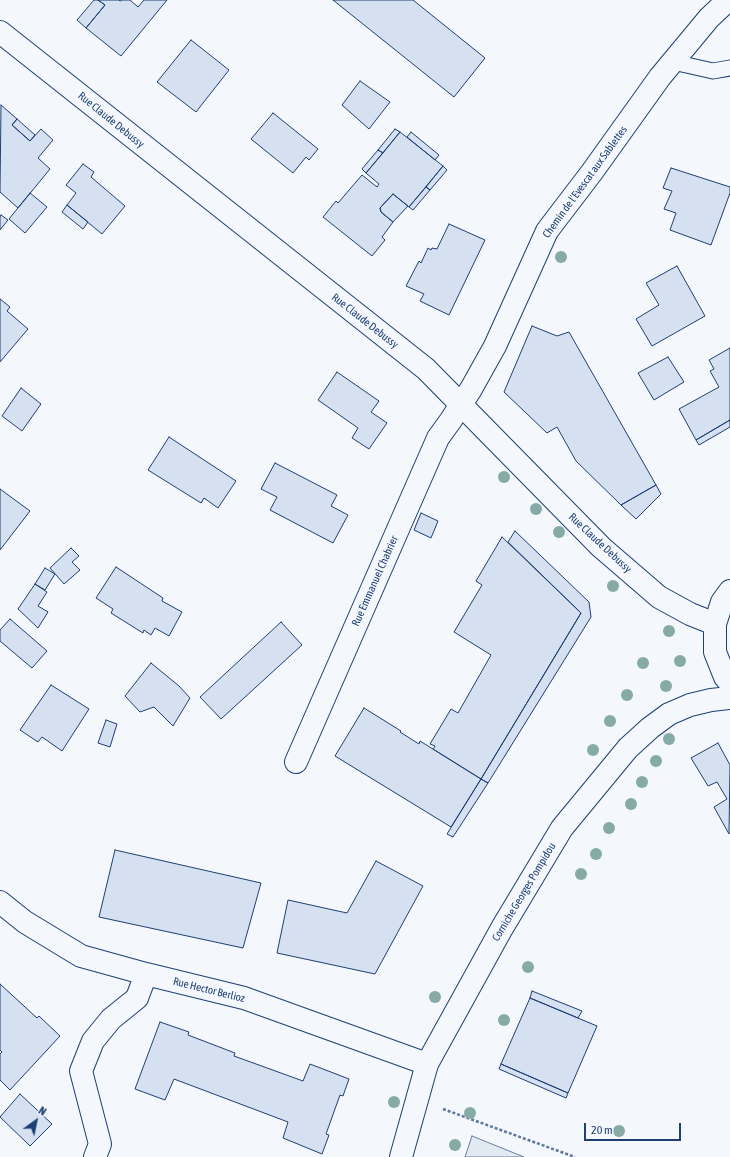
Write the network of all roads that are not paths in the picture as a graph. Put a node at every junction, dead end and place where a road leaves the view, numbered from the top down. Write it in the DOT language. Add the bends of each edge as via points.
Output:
graph roads {
  1 [pos="728,0"];
  2 [pos="3,38"];
  3 [pos="673,62"];
  4 [pos="730,68"];
  5 [pos="461,405"];
  6 [pos="730,591"];
  7 [pos="715,624"];
  8 [pos="730,683"];
  9 [pos="730,698"];
  10 [pos="296,762"];
  11 [pos="0,902"];
  12 [pos="146,974"];
  13 [pos="427,1064"];
  14 [pos="95,1157"];
  15 [pos="401,1157"];
  1 -- 3 [label="main road, Chemin de l'Evescat aux Sablettes" via="709,18"];
  2 -- 5 [label="main road, Rue Claude Debussy" via="426,369"];
  3 -- 4 [label="lane" via="713,71"];
  3 -- 5 [label="main road, Chemin de l'Evescat aux Sablettes" via="547,231 495,346"];
  5 -- 7 [label="main road, Rue Claude Debussy" via="601,547 659,597"];
  5 -- 10 [label="main road, Rue Emmanuel Chabrier" via="438,438"];
  6 -- 7 [label="main road" via="722,602"];
  7 -- 8 [label="main road" via="715,652"];
  9 -- 13 [label="main road, Corniche Georges Pompidou" via="690,705 669,714 623,754 562,828 502,928"];
  11 -- 12 [label="main road, Rue Hector Berlioz" via="25,922 81,956"];
  12 -- 13 [label="main road, Rue Hector Berlioz" via="244,998"];
  12 -- 14 [label="main road" via="137,998 112,1019 93,1041 81,1071 100,1144"];
  13 -- 15 [label="main road, Corniche Georges Pompidou"];
}
